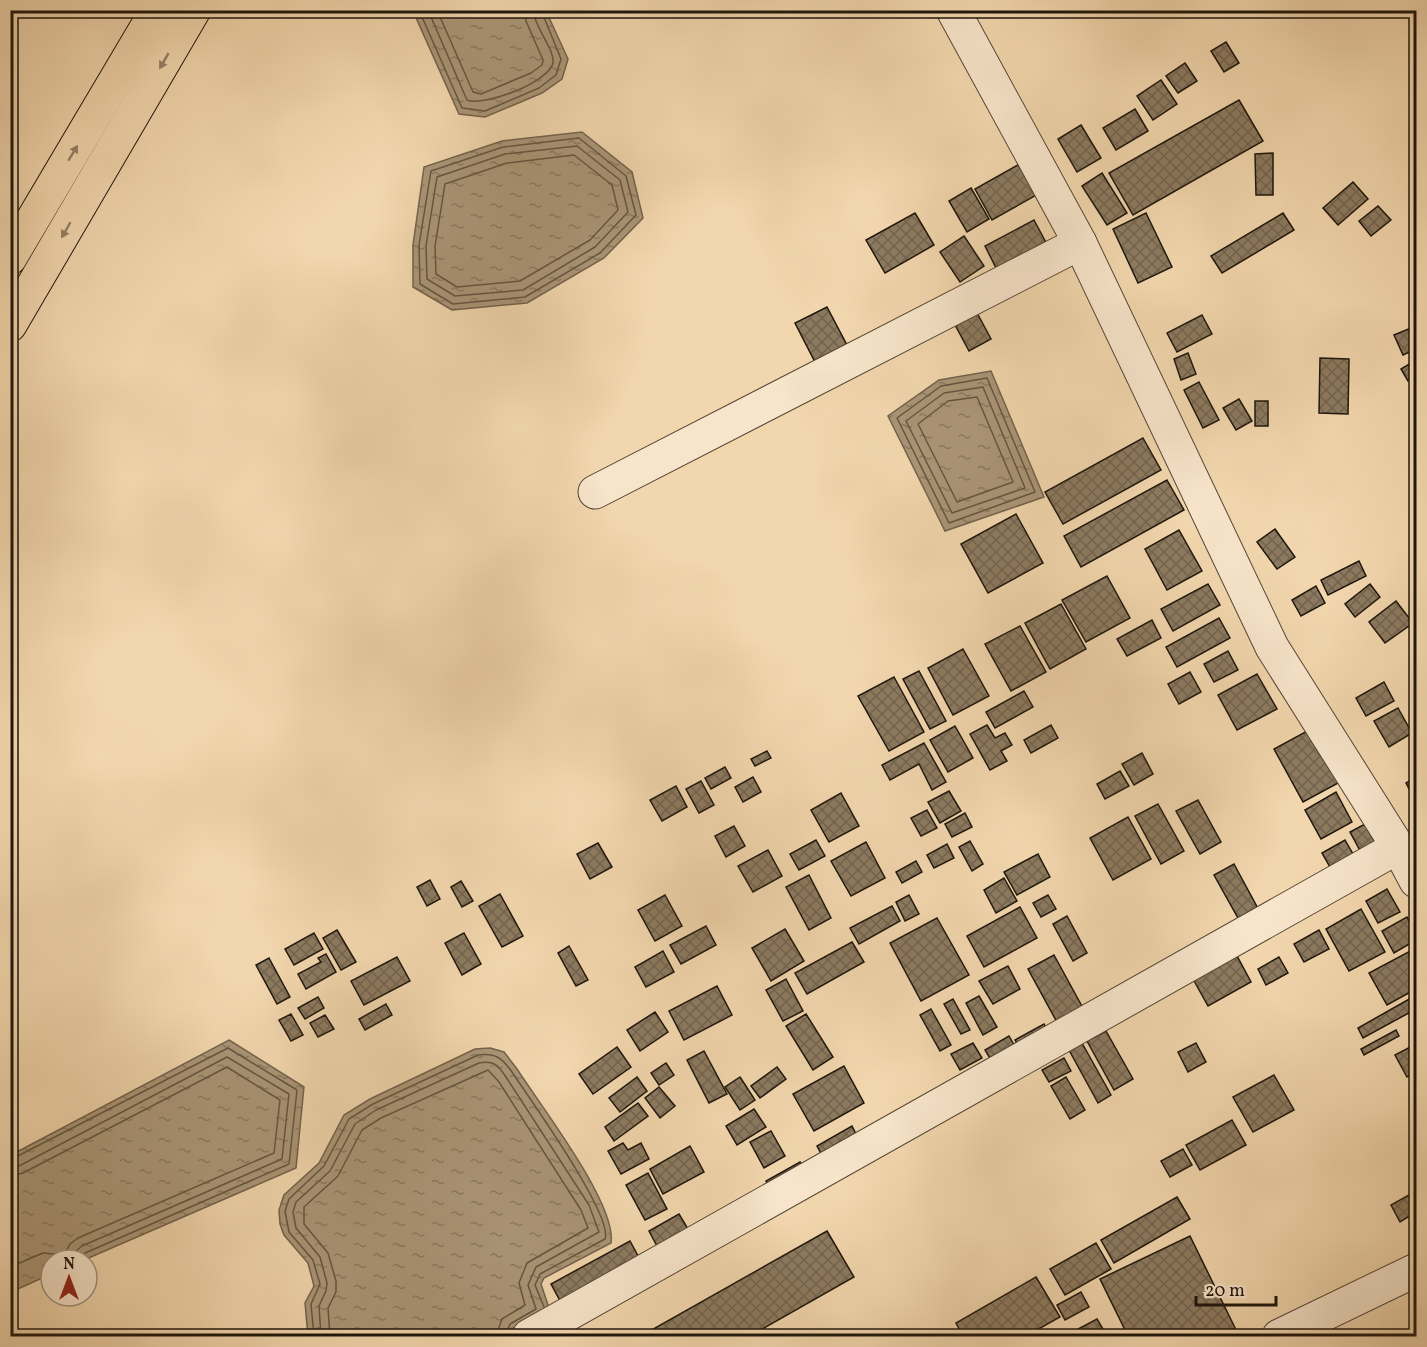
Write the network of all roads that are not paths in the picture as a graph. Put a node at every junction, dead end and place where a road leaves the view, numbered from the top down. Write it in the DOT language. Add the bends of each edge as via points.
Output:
graph roads {
  1 [pos="158,10"];
  2 [pos="194,10"];
  3 [pos="953,10"];
  4 [pos="1080,243"];
  5 [pos="10,258"];
  6 [pos="10,325"];
  7 [pos="595,492"];
  8 [pos="1398,847"];
  9 [pos="1416,881"];
  10 [pos="1416,1270"];
  11 [pos="530,1336"];
  12 [pos="1279,1336"];
  5 -- 1 [label="main road, one-way"];
  2 -- 6 [label="main road, one-way"];
  3 -- 4 [label="street"];
  4 -- 7 [label="street"];
  4 -- 8 [label="street" via="1272,646"];
  8 -- 9 [label="street"];
  8 -- 11 [label="street"];
  10 -- 12 [label="street"];
}
